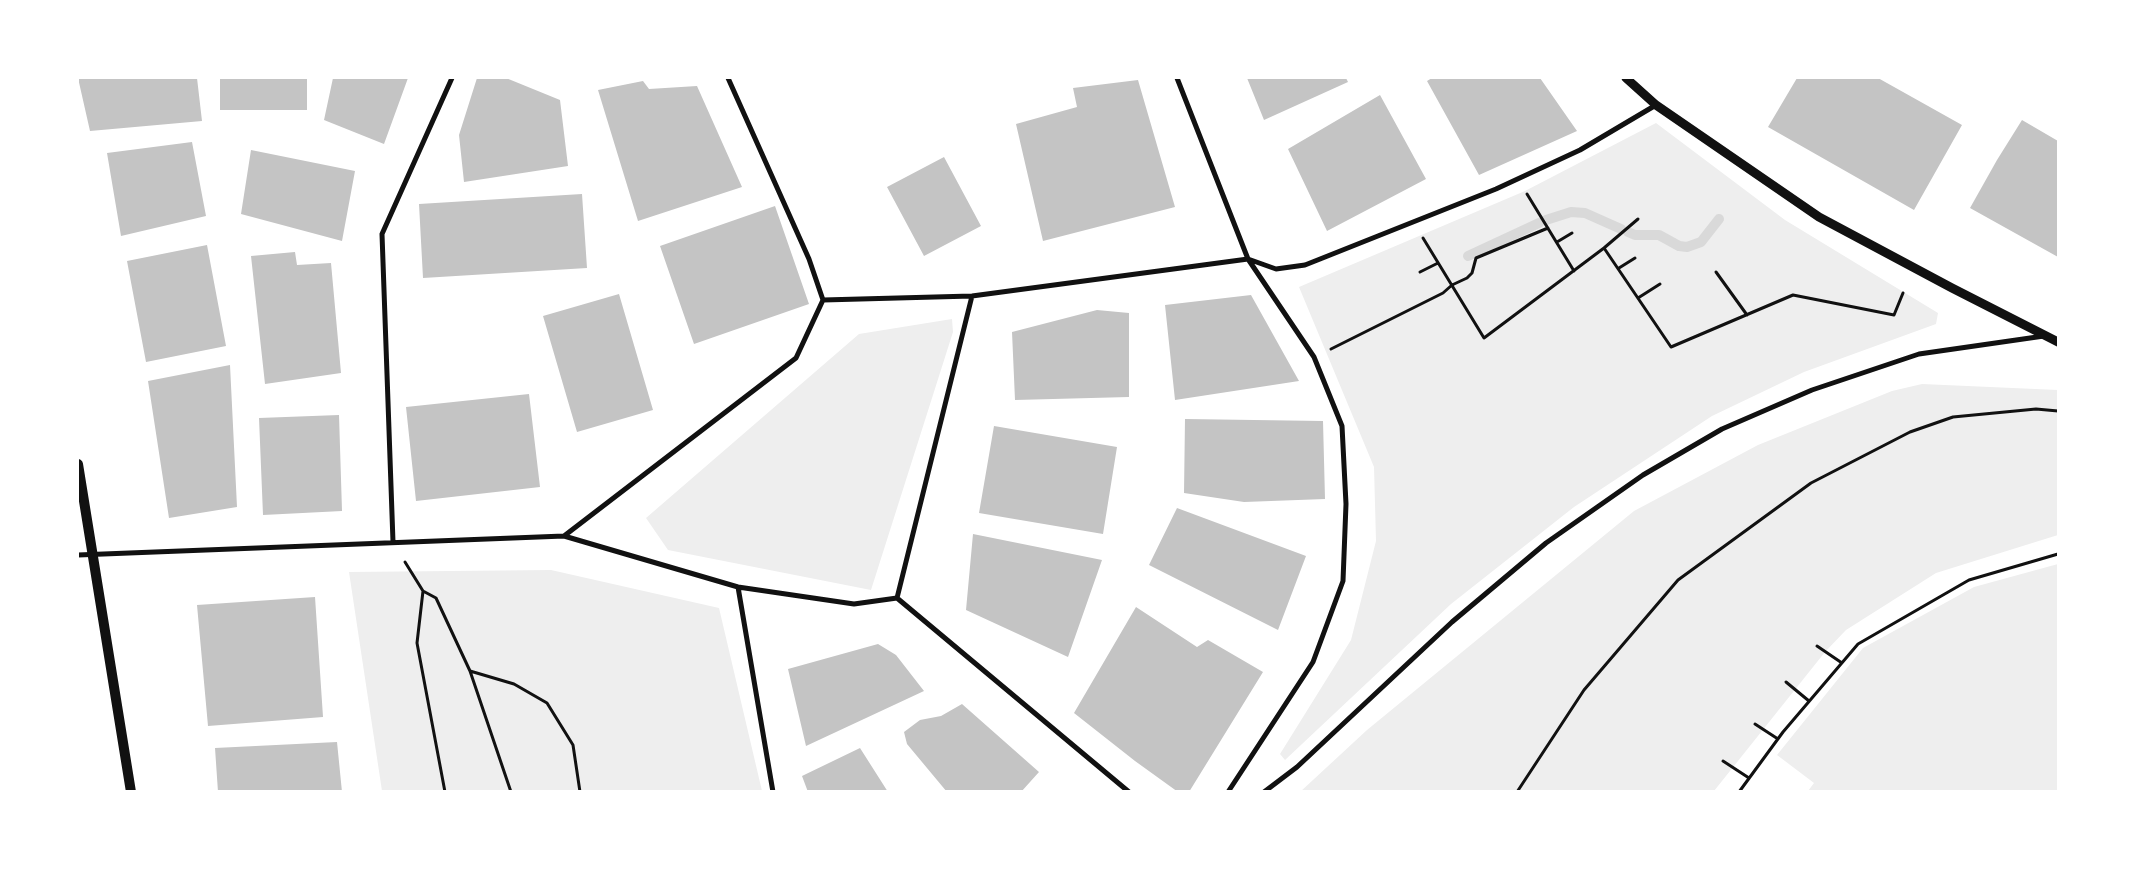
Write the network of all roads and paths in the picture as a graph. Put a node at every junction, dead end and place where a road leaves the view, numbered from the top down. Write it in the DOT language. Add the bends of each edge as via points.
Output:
graph roads {
  1 [pos="452,78"];
  2 [pos="728,78"];
  3 [pos="1177,78"];
  4 [pos="1626,78"];
  5 [pos="1656,105"];
  6 [pos="1526,191"];
  7 [pos="1638,219"];
  8 [pos="1548,228"];
  9 [pos="1572,233"];
  10 [pos="1421,235"];
  11 [pos="1557,242"];
  12 [pos="1604,248"];
  13 [pos="1635,258"];
  14 [pos="1248,259"];
  15 [pos="1438,263"];
  16 [pos="1618,268"];
  17 [pos="1574,271"];
  18 [pos="1420,272"];
  19 [pos="1716,272"];
  20 [pos="1660,284"];
  21 [pos="1452,285"];
  22 [pos="1903,293"];
  23 [pos="972,296"];
  24 [pos="1638,298"];
  25 [pos="823,300"];
  26 [pos="1747,315"];
  27 [pos="2045,336"];
  28 [pos="2058,342"];
  29 [pos="1325,351"];
  30 [pos="2058,411"];
  31 [pos="78,464"];
  32 [pos="564,536"];
  33 [pos="394,542"];
  34 [pos="91,554"];
  35 [pos="2058,554"];
  36 [pos="78,555"];
  37 [pos="738,587"];
  38 [pos="422,591"];
  39 [pos="897,598"];
  40 [pos="1817,646"];
  41 [pos="1842,663"];
  42 [pos="470,671"];
  43 [pos="1786,682"];
  44 [pos="1809,702"];
  45 [pos="1755,724"];
  46 [pos="1778,739"];
  47 [pos="1723,761"];
  48 [pos="1749,778"];
  49 [pos="131,792"];
  50 [pos="445,792"];
  51 [pos="510,792"];
  52 [pos="580,792"];
  53 [pos="773,792"];
  54 [pos="1129,792"];
  55 [pos="1228,792"];
  56 [pos="1264,792"];
  57 [pos="1517,792"];
  58 [pos="1739,792"];
  1 -- 33 [label="street" via="382,234"];
  2 -- 25 [label="street" via="809,260"];
  3 -- 14 [label="street"];
  4 -- 5 [label="street"];
  5 -- 14 [label="street" via="1588,146 1538,170 1305,265 1276,269"];
  5 -- 27 [label="street" via="1819,217"];
  6 -- 8 [label="path"];
  7 -- 12 [label="path"];
  8 -- 11 [label="path"];
  8 -- 21 [label="path" via="1476,258 1472,274"];
  9 -- 11 [label="path"];
  10 -- 15 [label="path"];
  11 -- 17 [label="path"];
  12 -- 16 [label="path"];
  12 -- 17 [label="path"];
  13 -- 16 [label="path"];
  14 -- 23 [label="street"];
  14 -- 55 [label="street" via="1314,357 1342,426 1346,504 1343,581 1313,662"];
  15 -- 18 [label="path"];
  15 -- 21 [label="path"];
  16 -- 24 [label="path"];
  17 -- 21 [label="path" via="1484,338"];
  19 -- 26 [label="path"];
  20 -- 24 [label="path"];
  21 -- 29 [label="path" via="1443,294"];
  22 -- 26 [label="path" via="1894,314 1793,295"];
  23 -- 25 [label="street"];
  23 -- 39 [label="street"];
  24 -- 26 [label="path" via="1671,347"];
  25 -- 32 [label="street" via="796,358"];
  27 -- 28 [label="street"];
  27 -- 56 [label="street" via="1919,354 1812,390 1722,430 1659,466 1546,543 1452,622 1297,767"];
  30 -- 57 [label="path" via="2036,409 1953,417 1910,432 1811,483 1678,580 1584,690"];
  31 -- 34 [label="main road"];
  32 -- 33 [label="street"];
  32 -- 37 [label="street"];
  33 -- 34 [label="street"];
  33 -- 38 [label="path"];
  34 -- 36 [label="street"];
  34 -- 49 [label="main road"];
  35 -- 41 [label="path" via="1969,580 1858,644"];
  37 -- 39 [label="street" via="854,604"];
  37 -- 53 [label="street"];
  38 -- 42 [label="path" via="436,598"];
  38 -- 50 [label="path" via="417,643"];
  39 -- 54 [label="street"];
  40 -- 41 [label="path"];
  41 -- 44 [label="path"];
  42 -- 51 [label="path"];
  42 -- 52 [label="path" via="514,684 547,703 573,745"];
  43 -- 44 [label="path"];
  44 -- 46 [label="path"];
  45 -- 46 [label="path"];
  46 -- 48 [label="path"];
  47 -- 48 [label="path"];
  48 -- 58 [label="path"];
}
